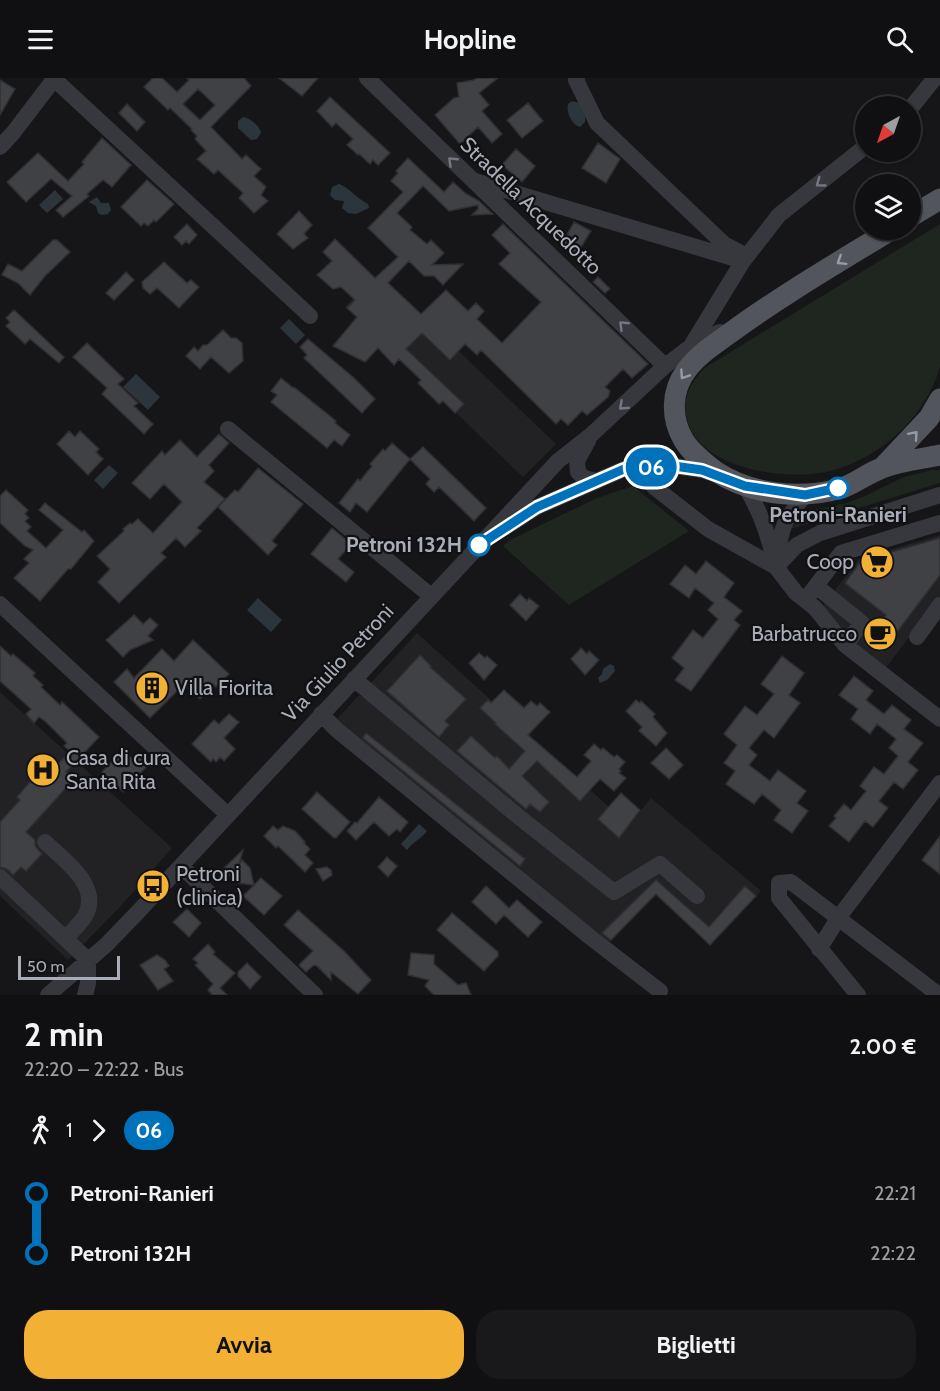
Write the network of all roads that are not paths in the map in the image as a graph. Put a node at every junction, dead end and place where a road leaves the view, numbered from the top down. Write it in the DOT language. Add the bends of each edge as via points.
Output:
graph roads {
  1 [pos="367,78"];
  2 [pos="577,78"];
  3 [pos="935,78"];
  4 [pos="54,79"];
  5 [pos="920,96"];
  6 [pos="0,147"];
  7 [pos="855,155"];
  8 [pos="472,180"];
  9 [pos="940,199"];
  10 [pos="940,208"];
  11 [pos="921,211"];
  12 [pos="921,214"];
  13 [pos="875,240"];
  14 [pos="745,259"];
  15 [pos="760,311"];
  16 [pos="310,316"];
  17 [pos="690,347"];
  18 [pos="665,366"];
  19 [pos="940,399"];
  20 [pos="228,429"];
  21 [pos="591,435"];
  22 [pos="940,455"];
  23 [pos="883,467"];
  24 [pos="596,481"];
  25 [pos="737,483"];
  26 [pos="654,487"];
  27 [pos="805,495"];
  28 [pos="940,495"];
  29 [pos="940,523"];
  30 [pos="820,533"];
  31 [pos="482,542"];
  32 [pos="840,553"];
  33 [pos="776,567"];
  34 [pos="816,586"];
  35 [pos="431,596"];
  36 [pos="805,600"];
  37 [pos="940,605"];
  38 [pos="1,608"];
  39 [pos="917,637"];
  40 [pos="845,645"];
  41 [pos="354,679"];
  42 [pos="321,714"];
  43 [pos="940,719"];
  44 [pos="940,783"];
  45 [pos="228,815"];
  46 [pos="45,842"];
  47 [pos="181,866"];
  48 [pos="0,877"];
  49 [pos="697,896"];
  50 [pos="838,917"];
  51 [pos="66,938"];
  52 [pos="819,949"];
  53 [pos="88,960"];
  54 [pos="660,991"];
  55 [pos="927,992"];
  56 [pos="48,995"];
  57 [pos="85,995"];
  58 [pos="315,995"];
  59 [pos="858,995"];
  8 -- 1 [label="street, Stradella Acquedotto, one-way"];
  2 -- 14 [label="street" via="597,123 724,244"];
  3 -- 5 [label="street"];
  4 -- 6 [label="street"];
  4 -- 16 [label="street"];
  7 -- 14 [label="street, one-way" via="779,215"];
  8 -- 14 [label="street"];
  18 -- 8 [label="street, Stradella Acquedotto, one-way"];
  9 -- 11 [label="main road"];
  10 -- 12 [label="main road"];
  13 -- 15 [label="main road, one-way"];
  14 -- 17 [label="street"];
  15 -- 17 [label="street"];
  15 -- 25 [label="main road, one-way" via="702,353 686,369 675,394 676,424 683,441 703,462"];
  17 -- 18 [label="street, Via Giulio Petroni"];
  18 -- 21 [label="street, Via Giulio Petroni, one-way"];
  23 -- 19 [label="main road, one-way" via="929,418"];
  20 -- 35 [label="street"];
  21 -- 24 [label="street" via="577,461 578,472"];
  21 -- 31 [label="street, Via Giulio Petroni" via="558,461"];
  22 -- 23 [label="main road"];
  23 -- 27 [label="main road" via="843,487"];
  24 -- 25 [label="street" via="624,469 667,465 702,470"];
  24 -- 31 [label="street" via="537,507"];
  25 -- 27 [label="main road"];
  25 -- 33 [label="street" via="757,507"];
  26 -- 33 [label="street" via="708,529"];
  27 -- 33 [label="street" via="785,519"];
  28 -- 30 [label="street"];
  29 -- 32 [label="street"];
  30 -- 32 [label="street"];
  30 -- 33 [label="street" via="797,545"];
  31 -- 35 [label="street, Via Giulio Petroni"];
  32 -- 34 [label="street"];
  33 -- 36 [label="street"];
  34 -- 36 [label="street"];
  34 -- 40 [label="street" via="862,623"];
  35 -- 41 [label="street, Via Giulio Petroni"];
  36 -- 40 [label="street"];
  37 -- 39 [label="street"];
  38 -- 45 [label="street"];
  40 -- 43 [label="street"];
  41 -- 42 [label="street, Via Giulio Petroni"];
  41 -- 49 [label="street" via="614,892 660,864"];
  42 -- 45 [label="street, Via Giulio Petroni"];
  42 -- 54 [label="street"];
  44 -- 50 [label="street"];
  45 -- 47 [label="street, Via Giulio Petroni"];
  46 -- 51 [label="street" via="84,880 87,890 86,915"];
  47 -- 53 [label="street, Via Giulio Petroni"];
  47 -- 58 [label="street"];
  48 -- 51 [label="street"];
  50 -- 52 [label="street"];
  50 -- 52 [label="street" via="791,882 779,883 779,898"];
  50 -- 55 [label="street"];
  51 -- 53 [label="street"];
  52 -- 59 [label="street"];
  53 -- 56 [label="street, Via Giulio Petroni"];
  53 -- 57 [label="street"];
}
